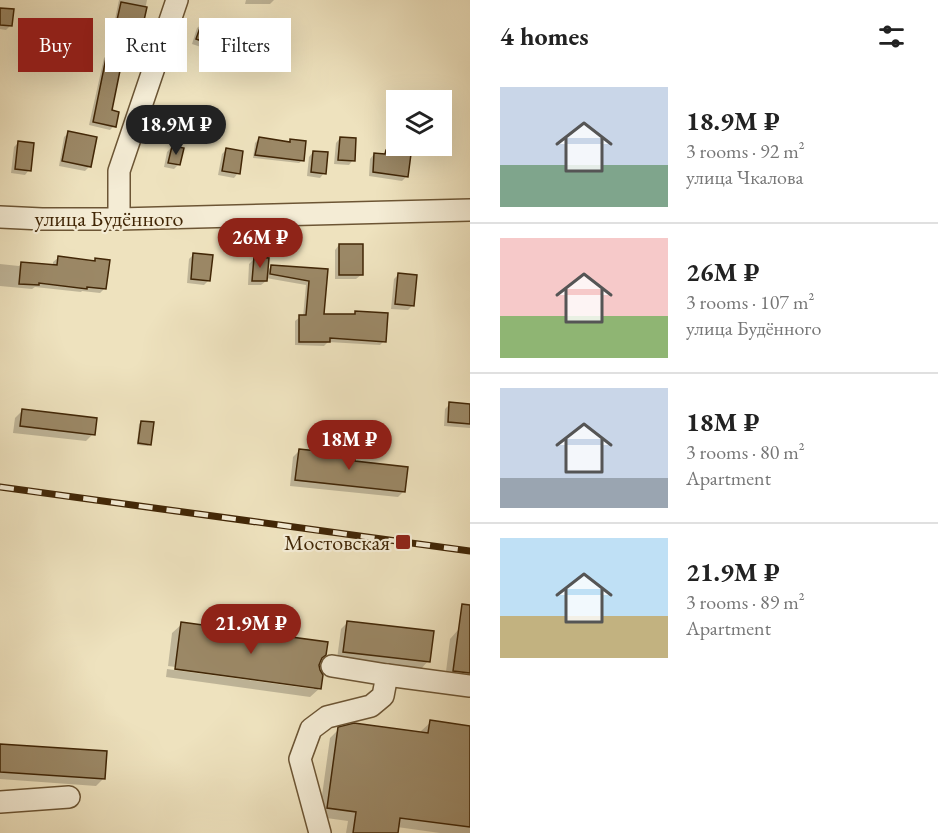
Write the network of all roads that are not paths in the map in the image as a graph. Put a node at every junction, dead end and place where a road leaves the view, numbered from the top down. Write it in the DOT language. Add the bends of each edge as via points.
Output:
graph roads {
  1 [pos="177,0"];
  2 [pos="470,210"];
  3 [pos="0,216"];
  4 [pos="119,219"];
  5 [pos="332,666"];
  6 [pos="387,675"];
  7 [pos="470,686"];
  8 [pos="69,797"];
  9 [pos="0,802"];
  10 [pos="320,833"];
  1 -- 4 [label="street" via="119,171"];
  2 -- 4 [label="street, улица Будённого"];
  3 -- 4 [label="street, улица Будённого"];
  5 -- 6 [label="street"];
  6 -- 7 [label="street"];
  6 -- 10 [label="street" via="383,696 371,706 327,717 310,729 300,759"];
  8 -- 9 [label="street"];
}
